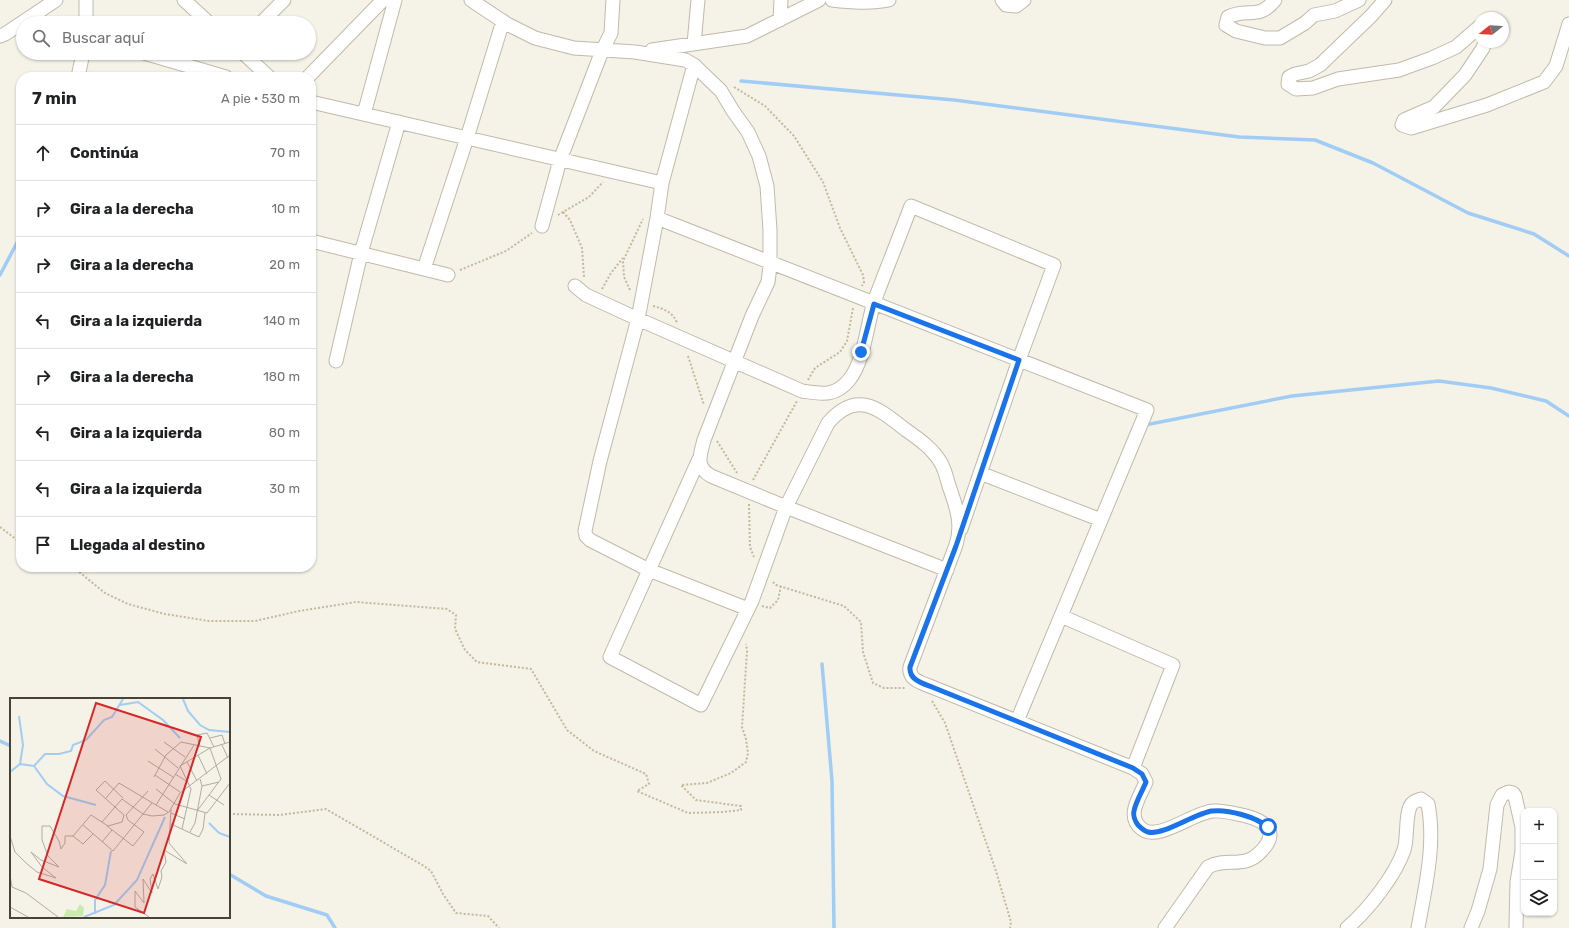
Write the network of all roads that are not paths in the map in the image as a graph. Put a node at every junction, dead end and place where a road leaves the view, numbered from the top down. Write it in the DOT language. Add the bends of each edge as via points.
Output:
graph roads {
  1 [pos="56,0"];
  2 [pos="86,0"];
  3 [pos="184,0"];
  4 [pos="284,0"];
  5 [pos="383,0"];
  6 [pos="395,0"];
  7 [pos="471,0"];
  8 [pos="613,0"];
  9 [pos="698,0"];
  10 [pos="782,0"];
  11 [pos="819,0"];
  12 [pos="832,0"];
  13 [pos="889,0"];
  14 [pos="1002,0"];
  15 [pos="1024,0"];
  16 [pos="1275,0"];
  17 [pos="1359,0"];
  18 [pos="1385,0"];
  19 [pos="32,16"];
  20 [pos="86,16"];
  21 [pos="202,16"];
  22 [pos="268,16"];
  23 [pos="780,20"];
  24 [pos="502,21"];
  25 [pos="1569,24"];
  26 [pos="16,27"];
  27 [pos="1473,32"];
  28 [pos="0,36"];
  29 [pos="694,44"];
  30 [pos="1483,48"];
  31 [pos="602,50"];
  32 [pos="636,52"];
  33 [pos="82,60"];
  34 [pos="164,60"];
  35 [pos="251,60"];
  36 [pos="694,65"];
  37 [pos="79,72"];
  38 [pos="197,72"];
  39 [pos="264,72"];
  40 [pos="313,72"];
  41 [pos="316,103"];
  42 [pos="364,114"];
  43 [pos="399,122"];
  44 [pos="467,138"];
  45 [pos="560,160"];
  46 [pos="662,183"];
  47 [pos="657,218"];
  48 [pos="542,226"];
  49 [pos="316,242"];
  50 [pos="361,253"];
  51 [pos="770,261"];
  52 [pos="424,269"];
  53 [pos="448,275"];
  54 [pos="575,286"];
  55 [pos="874,304"];
  56 [pos="638,319"];
  57 [pos="1019,360"];
  58 [pos="336,361"];
  59 [pos="735,361"];
  60 [pos="699,459"];
  61 [pos="980,473"];
  62 [pos="786,507"];
  63 [pos="1101,520"];
  64 [pos="958,538"];
  65 [pos="649,570"];
  66 [pos="947,570"];
  67 [pos="750,605"];
  68 [pos="1061,616"];
  69 [pos="1017,721"];
  70 [pos="1133,768"];
  71 [pos="1165,928"];
  72 [pos="1347,928"];
  73 [pos="1418,928"];
  74 [pos="1471,928"];
  75 [pos="1516,928"];
  1 -- 19 [label="street"];
  2 -- 20 [label="street"];
  3 -- 21 [label="street"];
  4 -- 22 [label="street"];
  5 -- 40 [label="street"];
  6 -- 42 [label="street"];
  7 -- 24 [label="street"];
  8 -- 31 [label="street" via="611,33"];
  9 -- 29 [label="street"];
  10 -- 23 [label="street"];
  11 -- 23 [label="street"];
  12 -- 13 [label="street"];
  14 -- 15 [label="street" via="1006,5 1016,6"];
  16 -- 17 [label="street" via="1269,8 1257,13 1236,13 1228,17 1226,25 1236,31 1265,38 1280,38 1314,15 1335,11"];
  18 -- 27 [label="street" via="1320,65 1289,77 1288,84 1296,89 1312,88 1338,79 1399,70 1456,47"];
  23 -- 29 [label="street" via="747,36"];
  24 -- 31 [label="street" via="535,38 574,48"];
  24 -- 44 [label="street"];
  25 -- 30 [label="street" via="1556,66 1544,82 1465,112 1412,128 1402,125 1404,120 1434,107 1465,75"];
  26 -- 28 [label="street"];
  29 -- 32 [label="street"];
  31 -- 32 [label="street"];
  31 -- 45 [label="street"];
  32 -- 36 [label="street" via="685,60"];
  33 -- 37 [label="street"];
  34 -- 38 [label="street"];
  35 -- 39 [label="street"];
  36 -- 46 [label="street"];
  36 -- 51 [label="street" via="721,91 748,132 759,156 770,209"];
  41 -- 42 [label="street"];
  42 -- 43 [label="street"];
  43 -- 44 [label="street"];
  43 -- 50 [label="street"];
  44 -- 45 [label="street"];
  44 -- 52 [label="street"];
  45 -- 46 [label="street"];
  45 -- 48 [label="street"];
  46 -- 47 [label="street"];
  47 -- 51 [label="street"];
  47 -- 56 [label="street"];
  49 -- 50 [label="street"];
  50 -- 52 [label="street"];
  50 -- 58 [label="street"];
  51 -- 55 [label="street"];
  51 -- 59 [label="street" via="768,282"];
  52 -- 53 [label="street"];
  54 -- 56 [label="street" via="589,296"];
  55 -- 57 [label="street"];
  55 -- 57 [label="street" via="911,206 1054,265"];
  55 -- 59 [label="street" via="858,367 849,381 836,391 823,395 802,391"];
  56 -- 59 [label="street"];
  56 -- 65 [label="street" via="600,461 585,531 590,540"];
  57 -- 61 [label="street"];
  57 -- 63 [label="street" via="1147,410"];
  59 -- 60 [label="street"];
  60 -- 62 [label="street" via="705,472"];
  60 -- 65 [label="street"];
  61 -- 63 [label="street"];
  61 -- 64 [label="street"];
  62 -- 64 [label="street" via="828,422 846,408 869,405 889,416 926,444 941,463 958,513"];
  62 -- 66 [label="street"];
  62 -- 67 [label="street"];
  63 -- 68 [label="street"];
  64 -- 66 [label="street"];
  65 -- 67 [label="street"];
  65 -- 67 [label="street" via="610,657 701,705"];
  66 -- 69 [label="street" via="909,673 912,678"];
  68 -- 69 [label="street"];
  68 -- 70 [label="street" via="1173,665"];
  69 -- 70 [label="street"];
  70 -- 71 [label="street" via="1142,774 1146,782 1133,813 1142,829 1149,832 1160,831 1212,811 1252,818 1268,827 1270,833 1270,840 1265,847 1248,861 1208,867"];
  72 -- 73 [label="street" via="1375,898 1395,868 1404,849 1411,804 1422,799 1428,804 1431,822 1430,859"];
  74 -- 75 [label="street" via="1490,869 1497,805 1502,795 1509,792 1515,796 1522,827"];
}
